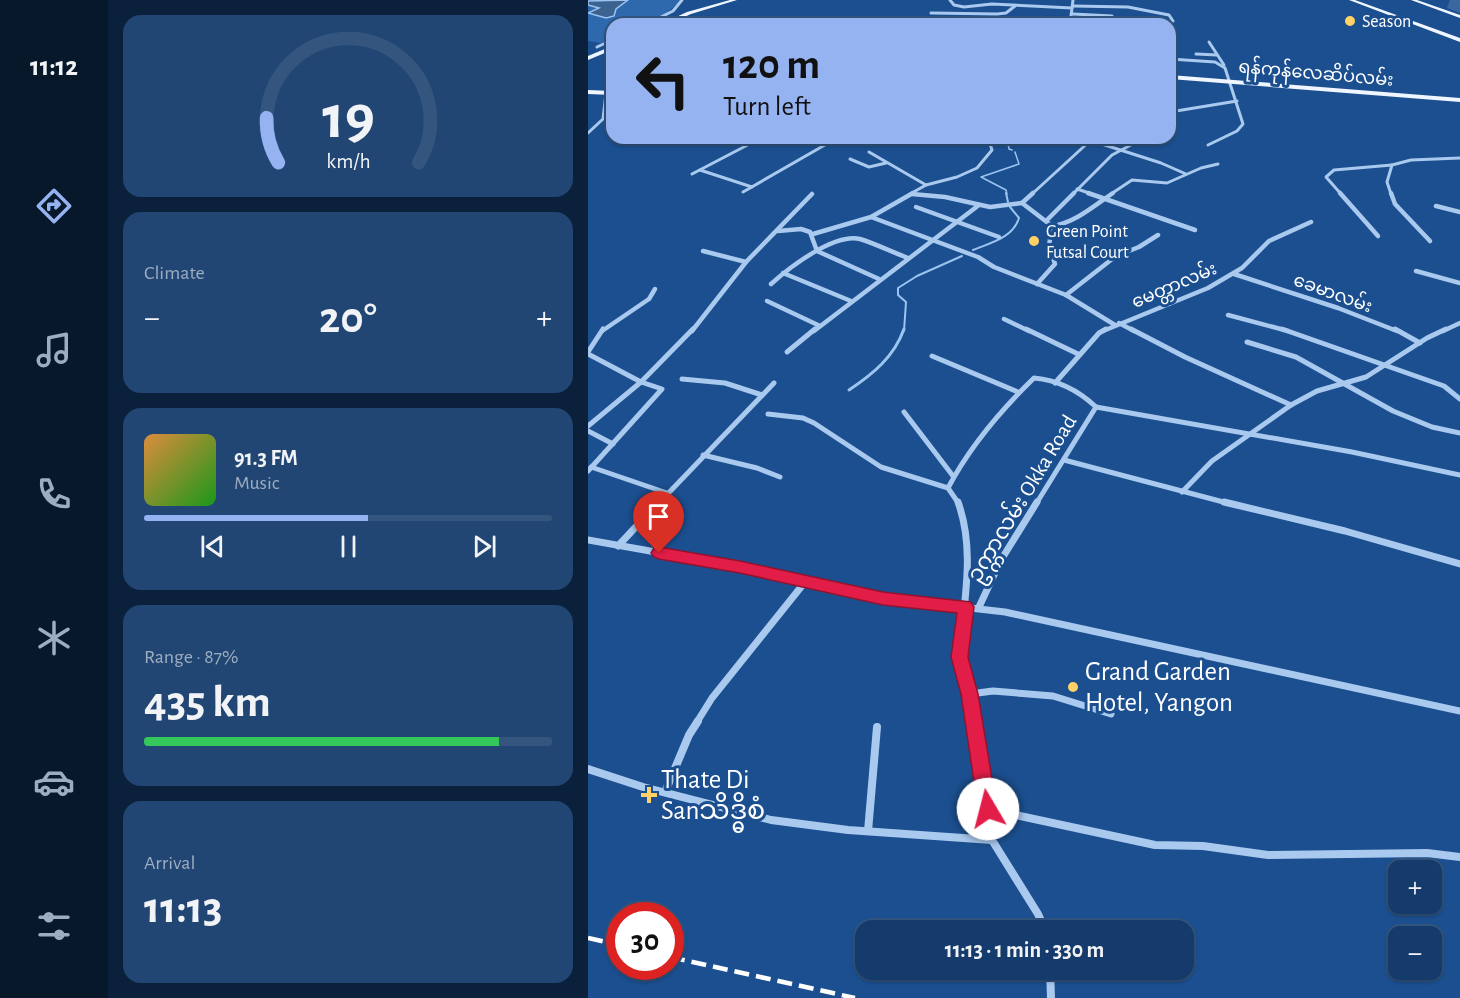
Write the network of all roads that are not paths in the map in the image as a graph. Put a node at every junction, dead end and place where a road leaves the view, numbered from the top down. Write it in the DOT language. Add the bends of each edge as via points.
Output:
graph roads {
  1 [pos="682,0"];
  2 [pos="735,0"];
  3 [pos="950,0"];
  4 [pos="1073,0"];
  5 [pos="1351,0"];
  6 [pos="1413,0"];
  7 [pos="1016,6"];
  8 [pos="1072,7"];
  9 [pos="931,13"];
  10 [pos="1073,14"];
  11 [pos="1112,16"];
  12 [pos="1460,17"];
  13 [pos="658,18"];
  14 [pos="678,18"];
  15 [pos="1072,18"];
  16 [pos="1171,18"];
  17 [pos="1460,40"];
  18 [pos="1209,42"];
  19 [pos="606,43"];
  20 [pos="597,47"];
  21 [pos="606,50"];
  22 [pos="1196,54"];
  23 [pos="1217,55"];
  24 [pos="588,58"];
  25 [pos="1176,59"];
  26 [pos="1225,68"];
  27 [pos="1176,77"];
  28 [pos="1231,81"];
  29 [pos="588,92"];
  30 [pos="606,93"];
  31 [pos="1460,100"];
  32 [pos="1237,101"];
  33 [pos="606,106"];
  34 [pos="1176,111"];
  35 [pos="588,133"];
  36 [pos="750,144"];
  37 [pos="827,144"];
  38 [pos="990,144"];
  39 [pos="1087,144"];
  40 [pos="1103,144"];
  41 [pos="1133,144"];
  42 [pos="1208,145"];
  43 [pos="1122,150"];
  44 [pos="869,152"];
  45 [pos="1460,158"];
  46 [pos="850,159"];
  47 [pos="886,163"];
  48 [pos="1218,164"];
  49 [pos="1392,165"];
  50 [pos="700,170"];
  51 [pos="692,174"];
  52 [pos="1186,174"];
  53 [pos="926,185"];
  54 [pos="752,187"];
  55 [pos="1077,189"];
  56 [pos="743,192"];
  57 [pos="812,194"];
  58 [pos="911,194"];
  59 [pos="1105,199"];
  60 [pos="1022,203"];
  61 [pos="979,205"];
  62 [pos="1436,206"];
  63 [pos="916,207"];
  64 [pos="1460,212"];
  65 [pos="871,217"];
  66 [pos="1047,220"];
  67 [pos="957,221"];
  68 [pos="1311,222"];
  69 [pos="1052,226"];
  70 [pos="1195,230"];
  71 [pos="777,231"];
  72 [pos="813,234"];
  73 [pos="1158,235"];
  74 [pos="999,237"];
  75 [pos="1378,237"];
  76 [pos="932,240"];
  77 [pos="1430,241"];
  78 [pos="703,251"];
  79 [pos="817,251"];
  80 [pos="908,258"];
  81 [pos="746,262"];
  82 [pos="1416,271"];
  83 [pos="783,273"];
  84 [pos="1234,274"];
  85 [pos="879,279"];
  86 [pos="1460,282"];
  87 [pos="771,284"];
  88 [pos="1037,284"];
  89 [pos="655,289"];
  90 [pos="1066,295"];
  91 [pos="766,301"];
  92 [pos="851,301"];
  93 [pos="1228,315"];
  94 [pos="1004,319"];
  95 [pos="1460,323"];
  96 [pos="1117,324"];
  97 [pos="820,326"];
  98 [pos="1247,342"];
  99 [pos="1420,343"];
  100 [pos="787,352"];
  101 [pos="588,353"];
  102 [pos="1078,354"];
  103 [pos="932,356"];
  104 [pos="1385,366"];
  105 [pos="682,379"];
  106 [pos="641,382"];
  107 [pos="774,383"];
  108 [pos="1055,383"];
  109 [pos="1344,384"];
  110 [pos="1018,392"];
  111 [pos="762,395"];
  112 [pos="1460,399"];
  113 [pos="1292,405"];
  114 [pos="1096,407"];
  115 [pos="904,412"];
  116 [pos="768,414"];
  117 [pos="588,426"];
  118 [pos="588,431"];
  119 [pos="1252,434"];
  120 [pos="1460,434"];
  121 [pos="613,444"];
  122 [pos="703,454"];
  123 [pos="1064,460"];
  124 [pos="590,469"];
  125 [pos="1460,475"];
  126 [pos="954,476"];
  127 [pos="780,477"];
  128 [pos="948,488"];
  129 [pos="1182,492"];
  130 [pos="667,493"];
  131 [pos="588,540"];
  132 [pos="618,546"];
  133 [pos="1460,564"];
  134 [pos="805,582"];
  135 [pos="966,607"];
  136 [pos="979,608"];
  137 [pos="970,694"];
  138 [pos="1460,711"];
  139 [pos="1111,714"];
  140 [pos="877,727"];
  141 [pos="588,769"];
  142 [pos="665,792"];
  143 [pos="988,809"];
  144 [pos="868,831"];
  145 [pos="992,840"];
  146 [pos="1460,857"];
  147 [pos="1041,920"];
  148 [pos="1050,980"];
  149 [pos="1051,998"];
  1 -- 13 [label="street" via="673,11"];
  2 -- 14 [label="main road"];
  3 -- 7 [label="street" via="964,7"];
  4 -- 8 [label="street"];
  5 -- 17 [label="main road"];
  6 -- 12 [label="main road"];
  7 -- 8 [label="street"];
  7 -- 9 [label="street" via="997,14"];
  8 -- 10 [label="street"];
  8 -- 16 [label="street" via="1128,8"];
  10 -- 11 [label="street"];
  10 -- 15 [label="street"];
  18 -- 23 [label="street"];
  19 -- 20 [label="street"];
  21 -- 24 [label="main road"];
  22 -- 23 [label="street"];
  23 -- 26 [label="street"];
  25 -- 26 [label="street" via="1215,62"];
  26 -- 28 [label="street"];
  27 -- 28 [label="main road, ရန်ကုန်လေဆိပ်လမ်း"];
  28 -- 31 [label="main road, ရန်ကုန်လေဆိပ်လမ်း"];
  28 -- 32 [label="street"];
  29 -- 30 [label="main road"];
  32 -- 34 [label="street"];
  32 -- 42 [label="street" via="1241,128"];
  33 -- 35 [label="street" via="603,119"];
  36 -- 50 [label="street"];
  37 -- 54 [label="street"];
  38 -- 53 [label="street" via="992,150 977,168"];
  39 -- 60 [label="street"];
  40 -- 43 [label="street"];
  41 -- 43 [label="street"];
  43 -- 52 [label="street"];
  43 -- 55 [label="street"];
  44 -- 47 [label="street"];
  45 -- 49 [label="street"];
  46 -- 47 [label="street" via="869,167"];
  47 -- 53 [label="street"];
  48 -- 52 [label="street"];
  49 -- 75 [label="street" via="1334,170 1326,177"];
  49 -- 77 [label="street" via="1387,182 1395,204"];
  50 -- 51 [label="street"];
  50 -- 54 [label="street"];
  52 -- 59 [label="street" via="1167,183 1132,180"];
  53 -- 58 [label="street"];
  54 -- 56 [label="street"];
  55 -- 59 [label="street"];
  55 -- 66 [label="street"];
  57 -- 71 [label="street"];
  58 -- 61 [label="street"];
  58 -- 65 [label="street"];
  59 -- 69 [label="street" via="1079,216"];
  59 -- 70 [label="street"];
  60 -- 61 [label="street"];
  60 -- 66 [label="street"];
  61 -- 67 [label="street"];
  62 -- 64 [label="street"];
  63 -- 67 [label="street"];
  65 -- 72 [label="street"];
  65 -- 76 [label="street"];
  66 -- 69 [label="street"];
  67 -- 74 [label="street"];
  67 -- 76 [label="street"];
  68 -- 84 [label="street, မေတ္တာလမ်း" via="1269,241"];
  69 -- 88 [label="street" via="1049,246 1055,264"];
  71 -- 72 [label="street" via="801,229"];
  71 -- 81 [label="street"];
  72 -- 79 [label="street"];
  73 -- 90 [label="street" via="1116,256"];
  76 -- 80 [label="street"];
  76 -- 88 [label="street" via="978,256 994,267"];
  78 -- 81 [label="street"];
  79 -- 80 [label="street" via="853,238"];
  79 -- 83 [label="street"];
  79 -- 85 [label="street"];
  80 -- 85 [label="street"];
  81 -- 106 [label="street" via="685,339"];
  82 -- 86 [label="street"];
  83 -- 87 [label="street"];
  83 -- 92 [label="street"];
  84 -- 96 [label="street, မေတ္တာလမ်း" via="1174,303"];
  84 -- 99 [label="street, ခေမာလမ်း" via="1329,304"];
  85 -- 92 [label="street"];
  88 -- 90 [label="street"];
  89 -- 101 [label="street" via="649,299 603,329"];
  90 -- 96 [label="street"];
  91 -- 97 [label="street"];
  92 -- 97 [label="street"];
  93 -- 104 [label="street" via="1296,333"];
  94 -- 102 [label="street"];
  95 -- 99 [label="street"];
  96 -- 102 [label="street, မေတ္တာလမ်း" via="1100,333"];
  96 -- 113 [label="street"];
  97 -- 100 [label="street"];
  98 -- 109 [label="street" via="1296,357"];
  99 -- 104 [label="street"];
  101 -- 106 [label="street"];
  102 -- 108 [label="street, မေတ္တာလမ်း"];
  103 -- 110 [label="street"];
  104 -- 109 [label="street"];
  104 -- 112 [label="street" via="1444,387"];
  105 -- 111 [label="street" via="725,383"];
  106 -- 117 [label="street"];
  106 -- 121 [label="street" via="662,389"];
  107 -- 111 [label="street"];
  108 -- 110 [label="street" via="1035,378"];
  108 -- 114 [label="street"];
  109 -- 113 [label="street" via="1317,391"];
  109 -- 120 [label="street" via="1393,411"];
  110 -- 126 [label="street" via="960,462"];
  111 -- 122 [label="street"];
  113 -- 119 [label="street"];
  114 -- 119 [label="street"];
  114 -- 123 [label="street, ဥက္ကာလမ်း Okka Road"];
  115 -- 126 [label="street"];
  116 -- 128 [label="street" via="808,420 881,466"];
  118 -- 121 [label="street"];
  119 -- 125 [label="street"];
  119 -- 129 [label="street" via="1212,461"];
  121 -- 124 [label="street"];
  122 -- 127 [label="street"];
  122 -- 130 [label="street"];
  123 -- 129 [label="street"];
  123 -- 136 [label="street, ဥက္ကာလမ်း Okka Road" via="1001,560"];
  124 -- 130 [label="street"];
  126 -- 128 [label="street"];
  128 -- 135 [label="street" via="965,521"];
  129 -- 133 [label="street" via="1345,531"];
  130 -- 132 [label="street"];
  131 -- 132 [label="street"];
  132 -- 134 [label="street"];
  134 -- 135 [label="street" via="883,598"];
  134 -- 142 [label="street" via="712,698 689,735"];
  135 -- 136 [label="street"];
  135 -- 137 [label="street" via="960,657"];
  136 -- 138 [label="street"];
  137 -- 139 [label="street" via="1053,696"];
  137 -- 143 [label="street"];
  140 -- 144 [label="street"];
  141 -- 142 [label="street"];
  142 -- 144 [label="street" via="771,820"];
  143 -- 145 [label="street"];
  143 -- 146 [label="street" via="1155,845 1203,846 1268,855 1427,853"];
  144 -- 145 [label="street"];
  145 -- 147 [label="street"];
  148 -- 149 [label="street"];
}
